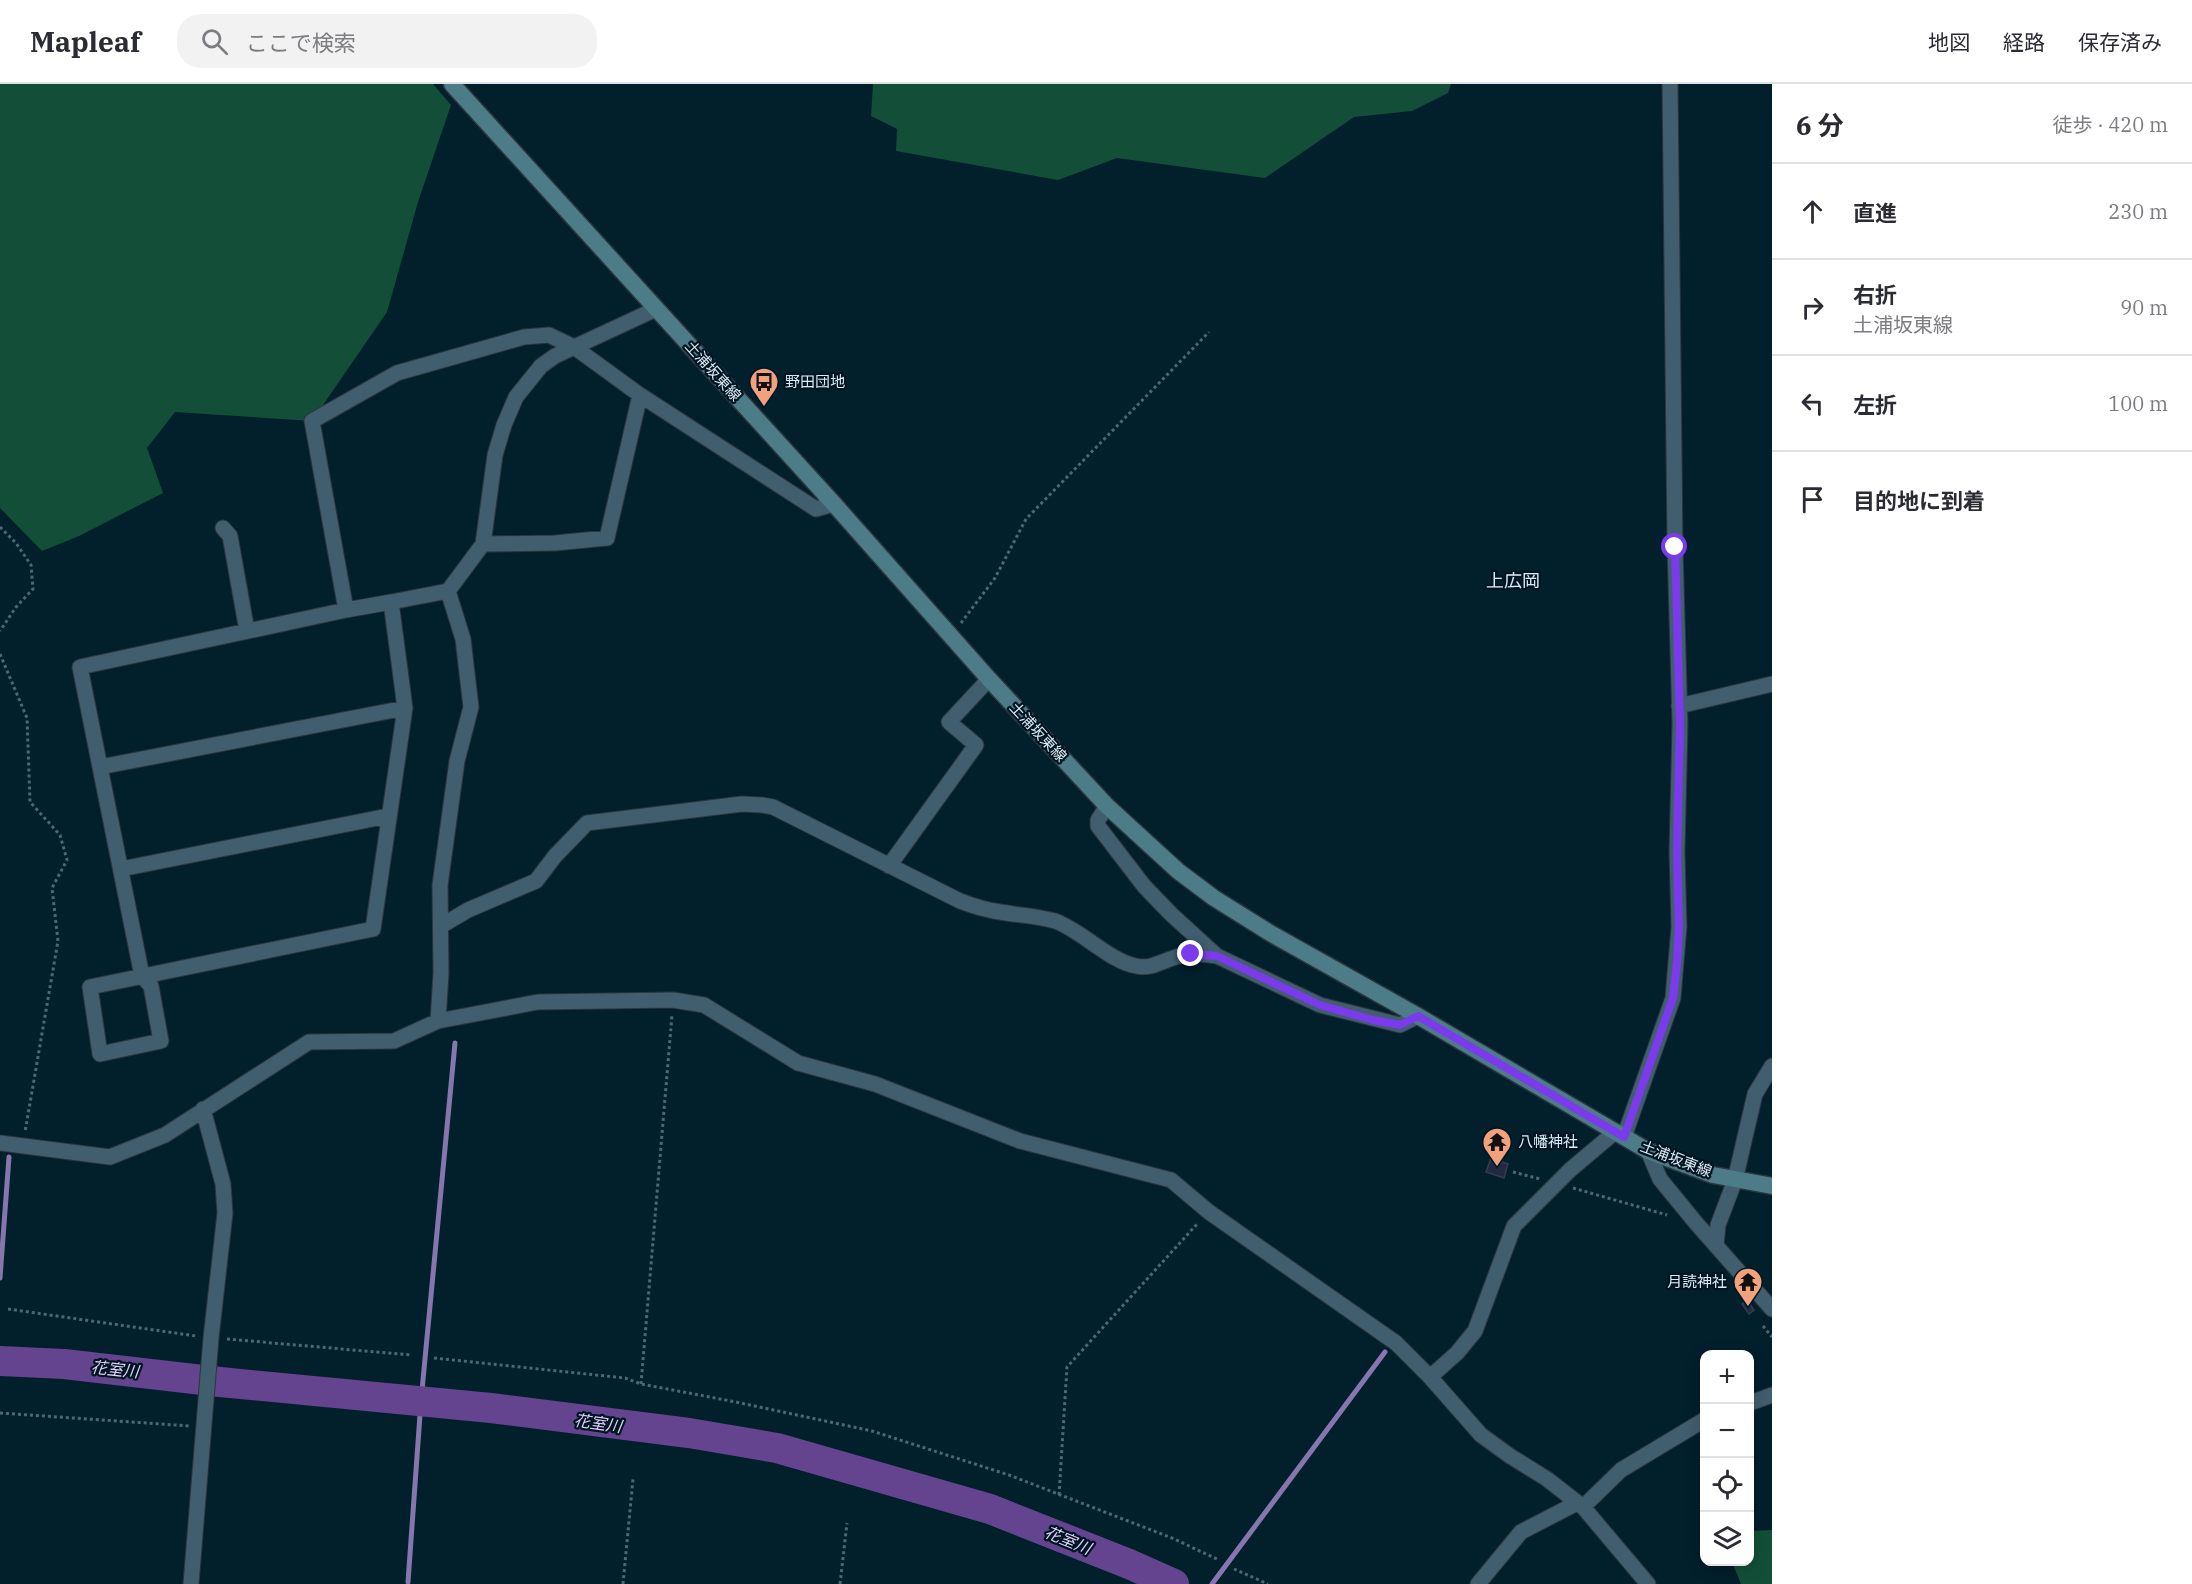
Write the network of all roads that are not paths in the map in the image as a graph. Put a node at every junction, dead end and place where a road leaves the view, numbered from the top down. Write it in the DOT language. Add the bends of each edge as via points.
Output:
graph roads {
  1 [pos="452,84"];
  2 [pos="1670,84"];
  3 [pos="656,309"];
  4 [pos="574,347"];
  5 [pos="640,395"];
  6 [pos="834,504"];
  7 [pos="223,528"];
  8 [pos="483,544"];
  9 [pos="448,591"];
  10 [pos="391,602"];
  11 [pos="346,610"];
  12 [pos="247,631"];
  13 [pos="989,680"];
  14 [pos="1772,684"];
  15 [pos="1679,706"];
  16 [pos="405,708"];
  17 [pos="100,767"];
  18 [pos="1107,806"];
  19 [pos="388,816"];
  20 [pos="889,866"];
  21 [pos="121,869"];
  22 [pos="441,926"];
  23 [pos="1217,956"];
  24 [pos="142,976"];
  25 [pos="1418,1016"];
  26 [pos="438,1021"];
  27 [pos="1772,1066"];
  28 [pos="203,1108"];
  29 [pos="1619,1134"];
  30 [pos="0,1143"];
  31 [pos="1648,1151"];
  32 [pos="1735,1180"];
  33 [pos="1772,1186"];
  34 [pos="1716,1246"];
  35 [pos="1772,1309"];
  36 [pos="1430,1377"];
  37 [pos="1772,1395"];
  38 [pos="1754,1401"];
  39 [pos="1700,1422"];
  40 [pos="1580,1505"];
  41 [pos="190,1584"];
  42 [pos="1478,1584"];
  43 [pos="1648,1584"];
  1 -- 3 [label="main road, 土浦坂東線"];
  2 -- 15 [label="street"];
  3 -- 4 [label="street"];
  3 -- 6 [label="main road, 土浦坂東線"];
  4 -- 5 [label="street"];
  4 -- 8 [label="street" via="541,366 516,398 495,455"];
  4 -- 11 [label="street" via="549,335 524,337 397,373 312,421"];
  5 -- 6 [label="street" via="816,509"];
  5 -- 8 [label="street" via="607,537 555,543"];
  6 -- 13 [label="main road, 土浦坂東線"];
  7 -- 12 [label="street" via="230,536"];
  8 -- 9 [label="street"];
  9 -- 10 [label="street"];
  9 -- 22 [label="street" via="463,639 471,707 456,761 440,885"];
  10 -- 11 [label="street"];
  10 -- 16 [label="street"];
  11 -- 12 [label="street"];
  12 -- 17 [label="street" via="80,668"];
  13 -- 18 [label="main road, 土浦坂東線"];
  13 -- 20 [label="street" via="949,722 976,745"];
  14 -- 15 [label="street"];
  15 -- 29 [label="street" via="1679,927 1673,998"];
  16 -- 17 [label="street"];
  16 -- 19 [label="street"];
  17 -- 21 [label="street"];
  18 -- 23 [label="street" via="1098,826 1144,886"];
  18 -- 25 [label="main road, 土浦坂東線" via="1214,898"];
  19 -- 21 [label="street"];
  19 -- 24 [label="street" via="373,929"];
  20 -- 22 [label="street" via="762,805 742,804 587,823 536,881"];
  20 -- 23 [label="street" via="979,908 1057,922 1129,964 1144,967 1191,954"];
  21 -- 24 [label="street"];
  22 -- 26 [label="street"];
  23 -- 25 [label="street" via="1320,1005 1400,1025"];
  24 -- 24 [label="street" via="90,987 100,1054 161,1041 151,986"];
  25 -- 29 [label="main road, 土浦坂東線"];
  26 -- 28 [label="street" via="394,1041 309,1042"];
  26 -- 36 [label="street" via="538,1002 673,1000 704,1005 798,1063 875,1084 1020,1141 1171,1180 1209,1212 1396,1343"];
  27 -- 32 [label="street" via="1755,1094"];
  28 -- 30 [label="street" via="165,1135 110,1157"];
  28 -- 41 [label="street" via="223,1184 225,1214"];
  29 -- 31 [label="main road, 土浦坂東線"];
  29 -- 36 [label="street" via="1557,1183 1514,1226 1475,1331"];
  31 -- 32 [label="main road, 土浦坂東線"];
  31 -- 34 [label="street" via="1660,1179"];
  32 -- 33 [label="main road, 土浦坂東線"];
  32 -- 34 [label="street" via="1718,1225"];
  34 -- 35 [label="street"];
  36 -- 40 [label="street" via="1481,1435"];
  37 -- 38 [label="street"];
  39 -- 40 [label="street" via="1621,1470"];
  40 -- 42 [label="street" via="1521,1532"];
  40 -- 43 [label="street"];
}
